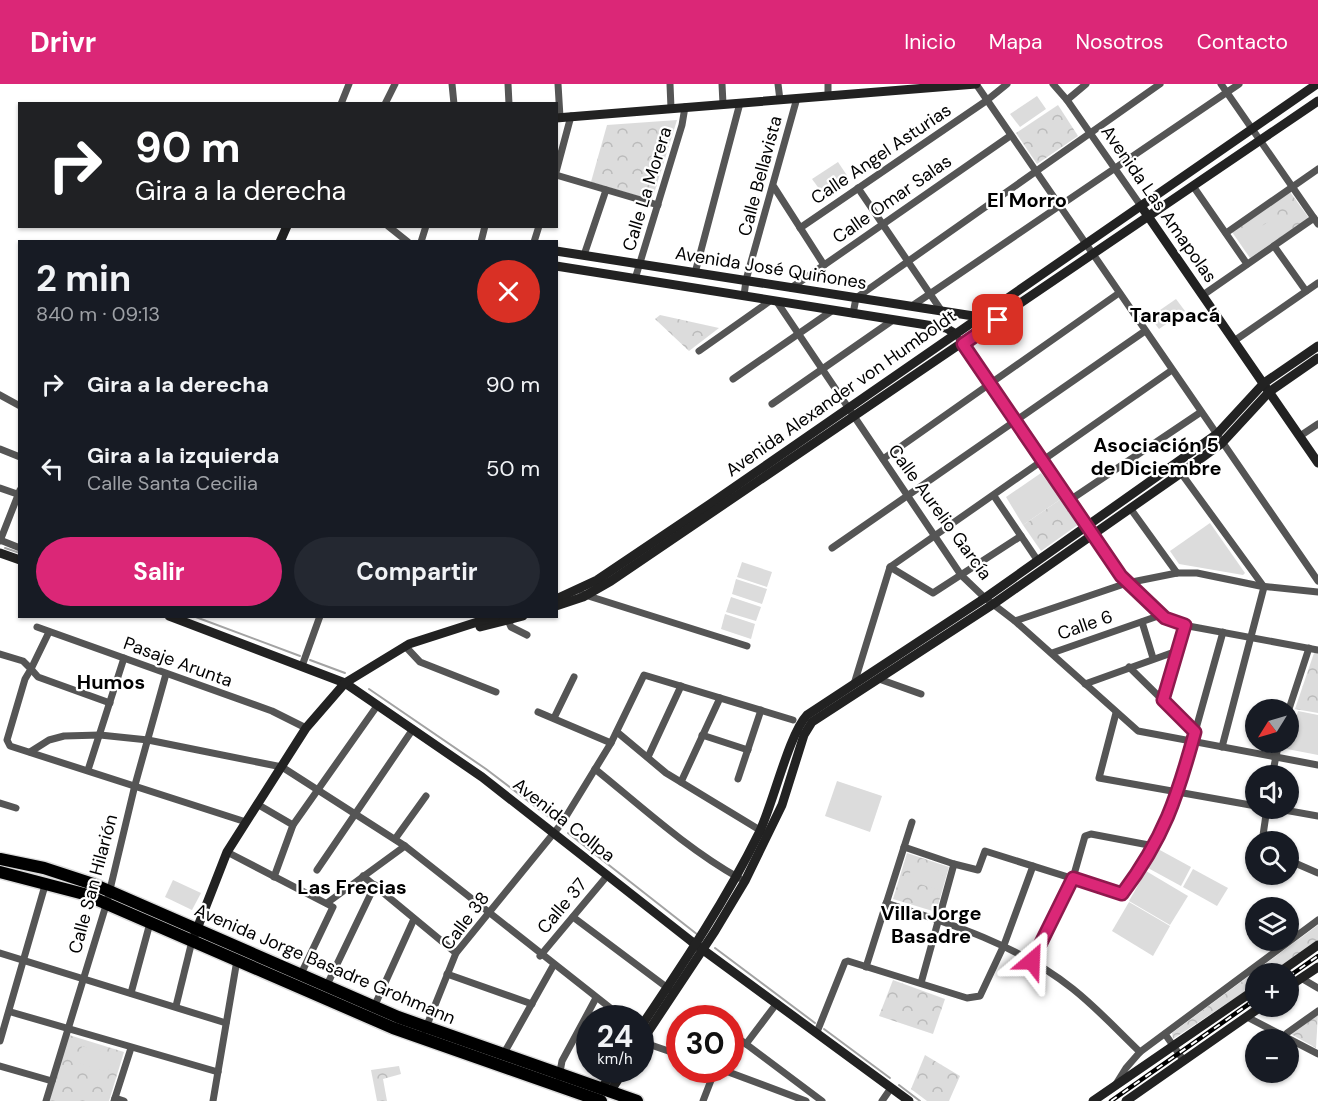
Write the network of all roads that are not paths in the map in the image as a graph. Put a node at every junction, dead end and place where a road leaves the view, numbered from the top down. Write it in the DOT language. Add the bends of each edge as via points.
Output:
graph roads {
  1 [pos="349,84"];
  2 [pos="395,84"];
  3 [pos="453,84"];
  4 [pos="508,84"];
  5 [pos="558,84"];
  6 [pos="670,84"];
  7 [pos="722,84"];
  8 [pos="778,84"];
  9 [pos="828,84"];
  10 [pos="976,84"];
  11 [pos="1007,84"];
  12 [pos="1053,84"];
  13 [pos="1086,84"];
  14 [pos="1160,84"];
  15 [pos="1221,84"];
  16 [pos="1239,84"];
  17 [pos="1317,84"];
  18 [pos="942,85"];
  19 [pos="887,88"];
  20 [pos="1227,92"];
  21 [pos="828,96"];
  22 [pos="797,98"];
  23 [pos="780,100"];
  24 [pos="1067,100"];
  25 [pos="986,101"];
  26 [pos="1318,101"];
  27 [pos="342,102"];
  28 [pos="386,102"];
  29 [pos="454,102"];
  30 [pos="509,102"];
  31 [pos="740,103"];
  32 [pos="723,104"];
  33 [pos="685,107"];
  34 [pos="671,108"];
  35 [pos="571,116"];
  36 [pos="558,117"];
  37 [pos="1252,129"];
  38 [pos="1090,133"];
  39 [pos="1010,136"];
  40 [pos="1260,141"];
  41 [pos="558,165"];
  42 [pos="1115,168"];
  43 [pos="1318,169"];
  44 [pos="1035,172"];
  45 [pos="558,174"];
  46 [pos="1193,186"];
  47 [pos="774,187"];
  48 [pos="1292,187"];
  49 [pos="858,188"];
  50 [pos="606,190"];
  51 [pos="658,205"];
  52 [pos="1059,206"];
  53 [pos="1141,206"];
  54 [pos="1149,217"];
  55 [pos="1316,221"];
  56 [pos="882,225"];
  57 [pos="390,228"];
  58 [pos="800,228"];
  59 [pos="1226,233"];
  60 [pos="406,240"];
  61 [pos="1086,245"];
  62 [pos="1274,246"];
  63 [pos="558,251"];
  64 [pos="585,255"];
  65 [pos="1093,256"];
  66 [pos="908,261"];
  67 [pos="640,263"];
  68 [pos="1247,264"];
  69 [pos="824,265"];
  70 [pos="558,266"];
  71 [pos="695,273"];
  72 [pos="635,279"];
  73 [pos="746,280"];
  74 [pos="1318,283"];
  75 [pos="791,288"];
  76 [pos="1306,291"];
  77 [pos="1119,293"];
  78 [pos="930,294"];
  79 [pos="1203,295"];
  80 [pos="744,296"];
  81 [pos="856,298"];
  82 [pos="773,301"];
  83 [pos="909,308"];
  84 [pos="833,310"];
  85 [pos="943,313"];
  86 [pos="853,314"];
  87 [pos="980,317"];
  88 [pos="892,320"];
  89 [pos="1145,331"];
  90 [pos="956,333"];
  91 [pos="798,334"];
  92 [pos="1234,341"];
  93 [pos="963,344"];
  94 [pos="1318,346"];
  95 [pos="699,351"];
  96 [pos="1318,358"];
  97 [pos="821,370"];
  98 [pos="1172,370"];
  99 [pos="733,379"];
  100 [pos="990,384"];
  101 [pos="1266,388"];
  102 [pos="0,395"];
  103 [pos="772,404"];
  104 [pos="18,405"];
  105 [pos="1201,412"];
  106 [pos="851,413"];
  107 [pos="1016,422"];
  108 [pos="1318,424"];
  109 [pos="1300,436"];
  110 [pos="1220,438"];
  111 [pos="0,449"];
  112 [pos="18,457"];
  113 [pos="883,459"];
  114 [pos="1043,461"];
  115 [pos="1318,463"];
  116 [pos="1181,473"];
  117 [pos="0,488"];
  118 [pos="18,493"];
  119 [pos="18,496"];
  120 [pos="907,496"];
  121 [pos="994,496"];
  122 [pos="1070,500"];
  123 [pos="1130,508"];
  124 [pos="1091,530"];
  125 [pos="935,536"];
  126 [pos="1021,536"];
  127 [pos="0,541"];
  128 [pos="18,547"];
  129 [pos="832,548"];
  130 [pos="0,553"];
  131 [pos="18,559"];
  132 [pos="1038,561"];
  133 [pos="890,567"];
  134 [pos="1177,573"];
  135 [pos="961,574"];
  136 [pos="1318,581"];
  137 [pos="1128,583"];
  138 [pos="1264,587"];
  139 [pos="1318,592"];
  140 [pos="581,593"];
  141 [pos="558,599"];
  142 [pos="988,602"];
  143 [pos="558,605"];
  144 [pos="1161,615"];
  145 [pos="319,618"];
  146 [pos="491,618"];
  147 [pos="181,619"];
  148 [pos="507,619"];
  149 [pos="1015,621"];
  150 [pos="1142,622"];
  151 [pos="1185,625"];
  152 [pos="37,627"];
  153 [pos="50,632"];
  154 [pos="1223,632"];
  155 [pos="527,635"];
  156 [pos="1252,638"];
  157 [pos="747,646"];
  158 [pos="1309,648"];
  159 [pos="406,649"];
  160 [pos="1318,650"];
  161 [pos="1177,651"];
  162 [pos="1052,653"];
  163 [pos="0,654"];
  164 [pos="124,658"];
  165 [pos="1153,658"];
  166 [pos="302,666"];
  167 [pos="1129,668"];
  168 [pos="31,669"];
  169 [pos="166,674"];
  170 [pos="574,677"];
  171 [pos="874,677"];
  172 [pos="1085,684"];
  173 [pos="348,685"];
  174 [pos="854,686"];
  175 [pos="681,687"];
  176 [pos="496,692"];
  177 [pos="921,694"];
  178 [pos="720,698"];
  179 [pos="1292,699"];
  180 [pos="1163,700"];
  181 [pos="110,703"];
  182 [pos="377,706"];
  183 [pos="761,710"];
  184 [pos="538,712"];
  185 [pos="1116,713"];
  186 [pos="554,718"];
  187 [pos="793,720"];
  188 [pos="306,728"];
  189 [pos="412,729"];
  190 [pos="617,732"];
  191 [pos="1195,732"];
  192 [pos="100,735"];
  193 [pos="702,735"];
  194 [pos="148,740"];
  195 [pos="1192,741"];
  196 [pos="611,743"];
  197 [pos="1222,747"];
  198 [pos="748,750"];
  199 [pos="30,752"];
  200 [pos="1276,753"];
  201 [pos="1275,756"];
  202 [pos="648,757"];
  203 [pos="1274,765"];
  204 [pos="1318,765"];
  205 [pos="282,767"];
  206 [pos="595,769"];
  207 [pos="88,770"];
  208 [pos="738,779"];
  209 [pos="681,782"];
  210 [pos="135,785"];
  211 [pos="318,790"];
  212 [pos="1178,793"];
  213 [pos="426,796"];
  214 [pos="0,803"];
  215 [pos="257,804"];
  216 [pos="1245,804"];
  217 [pos="16,808"];
  218 [pos="1299,813"];
  219 [pos="355,814"];
  220 [pos="1318,816"];
  221 [pos="246,822"];
  222 [pos="912,822"];
  223 [pos="293,825"];
  224 [pos="764,832"];
  225 [pos="553,833"];
  226 [pos="395,839"];
  227 [pos="405,846"];
  228 [pos="1154,846"];
  229 [pos="904,848"];
  230 [pos="227,852"];
  231 [pos="0,859"];
  232 [pos="954,864"];
  233 [pos="1299,865"];
  234 [pos="1033,866"];
  235 [pos="317,870"];
  236 [pos="0,872"];
  237 [pos="1318,873"];
  238 [pos="274,876"];
  239 [pos="363,876"];
  240 [pos="607,876"];
  241 [pos="1073,878"];
  242 [pos="741,879"];
  243 [pos="46,882"];
  244 [pos="375,885"];
  245 [pos="108,897"];
  246 [pos="327,903"];
  247 [pos="886,903"];
  248 [pos="487,914"];
  249 [pos="573,917"];
  250 [pos="414,919"];
  251 [pos="938,919"];
  252 [pos="1318,920"];
  253 [pos="150,923"];
  254 [pos="194,936"];
  255 [pos="1004,945"];
  256 [pos="1318,945"];
  257 [pos="700,947"];
  258 [pos="0,953"];
  259 [pos="456,953"];
  260 [pos="540,956"];
  261 [pos="237,960"];
  262 [pos="24,961"];
  263 [pos="1032,961"];
  264 [pos="1293,963"];
  265 [pos="553,966"];
  266 [pos="866,967"];
  267 [pos="1318,967"];
  268 [pos="447,974"];
  269 [pos="300,975"];
  270 [pos="1301,978"];
  271 [pos="84,979"];
  272 [pos="921,983"];
  273 [pos="326,987"];
  274 [pos="1318,987"];
  275 [pos="671,990"];
  276 [pos="131,993"];
  277 [pos="1245,997"];
  278 [pos="596,998"];
  279 [pos="777,1003"];
  280 [pos="532,1004"];
  281 [pos="605,1005"];
  282 [pos="176,1006"];
  283 [pos="374,1007"];
  284 [pos="654,1011"];
  285 [pos="1318,1011"];
  286 [pos="10,1012"];
  287 [pos="1247,1017"];
  288 [pos="654,1018"];
  289 [pos="226,1023"];
  290 [pos="69,1028"];
  291 [pos="1268,1029"];
  292 [pos="1295,1029"];
  293 [pos="2,1030"];
  294 [pos="817,1032"];
  295 [pos="424,1033"];
  296 [pos="1165,1034"];
  297 [pos="0,1041"];
  298 [pos="746,1044"];
  299 [pos="1299,1045"];
  300 [pos="1173,1046"];
  301 [pos="131,1048"];
  302 [pos="1140,1052"];
  303 [pos="1318,1053"];
  304 [pos="503,1055"];
  305 [pos="1184,1061"];
  306 [pos="0,1066"];
  307 [pos="218,1072"];
  308 [pos="744,1078"];
  309 [pos="557,1080"];
  310 [pos="52,1081"];
  311 [pos="710,1083"];
  312 [pos="1114,1086"];
  313 [pos="891,1088"];
  314 [pos="604,1094"];
  315 [pos="115,1100"];
  316 [pos="46,1101"];
  317 [pos="124,1101"];
  318 [pos="213,1101"];
  319 [pos="637,1101"];
  320 [pos="704,1101"];
  321 [pos="806,1101"];
  322 [pos="822,1101"];
  323 [pos="882,1101"];
  324 [pos="909,1101"];
  325 [pos="1093,1101"];
  326 [pos="1126,1101"];
  1 -- 27 [label="street"];
  2 -- 28 [label="street"];
  3 -- 29 [label="street"];
  4 -- 30 [label="street"];
  5 -- 36 [label="street"];
  6 -- 34 [label="street"];
  7 -- 32 [label="street"];
  8 -- 23 [label="street"];
  9 -- 21 [label="street"];
  10 -- 18 [label="main road"];
  10 -- 25 [label="street"];
  11 -- 25 [label="street, Calle Angel Asturias"];
  12 -- 24 [label="street, Avenida Las Amapolas"];
  13 -- 24 [label="street"];
  14 -- 38 [label="street"];
  15 -- 20 [label="street"];
  16 -- 20 [label="street"];
  17 -- 37 [label="main road, Avenida Alexander von Humboldt"];
  18 -- 19 [label="main road"];
  19 -- 21 [label="main road"];
  20 -- 37 [label="street"];
  20 -- 42 [label="street"];
  21 -- 22 [label="main road"];
  22 -- 23 [label="main road"];
  22 -- 47 [label="street, Calle Bellavista"];
  23 -- 31 [label="main road"];
  24 -- 38 [label="street, Avenida Las Amapolas"];
  25 -- 39 [label="street"];
  25 -- 49 [label="street, Calle Angel Asturias"];
  26 -- 40 [label="main road, Avenida Alexander von Humboldt"];
  31 -- 32 [label="main road"];
  31 -- 71 [label="street"];
  32 -- 33 [label="main road"];
  33 -- 34 [label="main road"];
  33 -- 51 [label="street, Calle La Morera"];
  34 -- 35 [label="main road"];
  35 -- 36 [label="main road"];
  35 -- 41 [label="street"];
  37 -- 40 [label="street"];
  37 -- 53 [label="main road, Avenida Alexander von Humboldt"];
  38 -- 42 [label="street, Avenida Las Amapolas"];
  38 -- 44 [label="street"];
  39 -- 44 [label="street"];
  39 -- 56 [label="street, Calle Omar Salas"];
  40 -- 46 [label="main road, Avenida Alexander von Humboldt"];
  40 -- 48 [label="street"];
  42 -- 52 [label="street"];
  42 -- 53 [label="street, Avenida Las Amapolas"];
  43 -- 48 [label="street"];
  44 -- 52 [label="street"];
  44 -- 66 [label="street"];
  45 -- 50 [label="street"];
  46 -- 54 [label="main road, Avenida Alexander von Humboldt"];
  46 -- 59 [label="street"];
  47 -- 58 [label="street"];
  47 -- 73 [label="street, Calle Bellavista"];
  48 -- 55 [label="street"];
  48 -- 59 [label="street"];
  49 -- 56 [label="street"];
  49 -- 58 [label="street, Calle Angel Asturias"];
  50 -- 51 [label="street"];
  50 -- 64 [label="street"];
  51 -- 67 [label="street, Calle La Morera"];
  52 -- 61 [label="street"];
  52 -- 78 [label="street"];
  53 -- 54 [label="main road, Avenida Las Amapolas"];
  53 -- 61 [label="main road, Avenida Alexander von Humboldt"];
  54 -- 65 [label="main road, Avenida Alexander von Humboldt"];
  54 -- 79 [label="main road, Avenida Las Amapolas"];
  55 -- 62 [label="street"];
  56 -- 66 [label="street"];
  56 -- 69 [label="street, Calle Omar Salas"];
  57 -- 60 [label="street"];
  58 -- 69 [label="street"];
  59 -- 68 [label="street"];
  61 -- 65 [label="street"];
  61 -- 87 [label="main road, Avenida Alexander von Humboldt"];
  62 -- 68 [label="street"];
  62 -- 76 [label="street"];
  63 -- 64 [label="main road, Avenida José Quiñones"];
  64 -- 67 [label="main road, Avenida José Quiñones"];
  65 -- 77 [label="street"];
  65 -- 93 [label="main road, Avenida Alexander von Humboldt"];
  66 -- 78 [label="street"];
  66 -- 81 [label="street"];
  67 -- 71 [label="main road, Avenida José Quiñones"];
  67 -- 72 [label="street, Calle La Morera"];
  68 -- 79 [label="street"];
  69 -- 75 [label="street, Calle Omar Salas"];
  70 -- 72 [label="main road, Avenida José Quiñones"];
  71 -- 73 [label="main road, Avenida José Quiñones"];
  72 -- 80 [label="main road, Avenida José Quiñones"];
  73 -- 75 [label="main road, Avenida José Quiñones"];
  73 -- 80 [label="street, Calle Bellavista"];
  74 -- 76 [label="street"];
  75 -- 81 [label="main road, Avenida José Quiñones"];
  76 -- 92 [label="street"];
  77 -- 89 [label="street"];
  77 -- 100 [label="street"];
  78 -- 83 [label="street"];
  78 -- 85 [label="street"];
  79 -- 92 [label="main road, Avenida Las Amapolas"];
  80 -- 82 [label="main road, Avenida José Quiñones"];
  81 -- 83 [label="main road, Avenida José Quiñones"];
  81 -- 86 [label="street"];
  82 -- 84 [label="main road, Avenida José Quiñones"];
  82 -- 91 [label="street, Calle Aurelio García"];
  82 -- 95 [label="street"];
  83 -- 85 [label="main road, Avenida José Quiñones"];
  84 -- 86 [label="main road, Avenida José Quiñones"];
  84 -- 91 [label="street"];
  85 -- 87 [label="main road, Avenida José Quiñones"];
  86 -- 88 [label="main road, Avenida José Quiñones"];
  87 -- 90 [label="main road, Avenida Alexander von Humboldt"];
  88 -- 90 [label="main road, Avenida José Quiñones"];
  88 -- 97 [label="street"];
  89 -- 98 [label="street"];
  89 -- 107 [label="street"];
  90 -- 93 [label="street"];
  90 -- 106 [label="main road, Avenida Alexander von Humboldt"];
  91 -- 97 [label="street, Calle Aurelio García"];
  91 -- 99 [label="street"];
  92 -- 101 [label="main road, Avenida Las Amapolas"];
  93 -- 100 [label="street"];
  93 -- 106 [label="main road, Avenida Alexander von Humboldt"];
  94 -- 101 [label="main road"];
  96 -- 101 [label="main road"];
  97 -- 103 [label="street"];
  97 -- 106 [label="street, Calle Aurelio García"];
  98 -- 105 [label="street"];
  98 -- 114 [label="street"];
  100 -- 107 [label="street"];
  100 -- 113 [label="street"];
  101 -- 109 [label="main road, Avenida Las Amapolas"];
  101 -- 110 [label="main road"];
  102 -- 104 [label="street"];
  105 -- 110 [label="street"];
  105 -- 122 [label="street"];
  106 -- 113 [label="street, Calle Aurelio García"];
  106 -- 140 [label="main road, Avenida Alexander von Humboldt"];
  107 -- 114 [label="street"];
  107 -- 120 [label="street"];
  108 -- 109 [label="street"];
  109 -- 115 [label="main road, Avenida Las Amapolas"];
  110 -- 116 [label="main road"];
  110 -- 124 [label="main road"];
  110 -- 136 [label="street"];
  111 -- 112 [label="street"];
  113 -- 120 [label="street, Calle Aurelio García"];
  114 -- 121 [label="street"];
  114 -- 122 [label="street"];
  116 -- 123 [label="main road"];
  116 -- 138 [label="street"];
  117 -- 118 [label="street"];
  119 -- 127 [label="street"];
  120 -- 125 [label="street, Calle Aurelio García"];
  120 -- 129 [label="street"];
  121 -- 125 [label="street"];
  121 -- 126 [label="street"];
  122 -- 124 [label="street"];
  123 -- 124 [label="main road"];
  123 -- 134 [label="street"];
  124 -- 132 [label="main road"];
  124 -- 137 [label="street"];
  124 -- 142 [label="main road"];
  125 -- 133 [label="street"];
  125 -- 135 [label="street, Calle Aurelio García"];
  126 -- 132 [label="street"];
  126 -- 135 [label="street"];
  127 -- 128 [label="street"];
  130 -- 131 [label="main road"];
  132 -- 142 [label="main road"];
  133 -- 135 [label="street" via="933,593"];
  133 -- 174 [label="street"];
  134 -- 137 [label="street"];
  134 -- 138 [label="street" via="1197,573"];
  135 -- 142 [label="street, Calle Aurelio García"];
  137 -- 144 [label="street"];
  137 -- 149 [label="street"];
  138 -- 139 [label="street"];
  138 -- 156 [label="street"];
  140 -- 141 [label="main road, Avenida Alexander von Humboldt"];
  140 -- 143 [label="main road, Avenida Alexander von Humboldt"];
  140 -- 157 [label="street"];
  142 -- 149 [label="street, Calle Aurelio García"];
  142 -- 171 [label="main road"];
  144 -- 150 [label="street, Calle 6"];
  144 -- 151 [label="street"];
  145 -- 166 [label="street"];
  146 -- 159 [label="main road"];
  147 -- 166 [label="main road, Avenida Collpa"];
  148 -- 155 [label="street" via="511,627"];
  148 -- 159 [label="main road"];
  149 -- 162 [label="street, Calle Aurelio García"];
  150 -- 162 [label="street, Calle 6"];
  150 -- 165 [label="street"];
  151 -- 154 [label="street"];
  151 -- 161 [label="street"];
  152 -- 153 [label="street, Pasaje Arunta"];
  153 -- 164 [label="street, Pasaje Arunta"];
  153 -- 168 [label="street"];
  154 -- 156 [label="street"];
  154 -- 191 [label="street"];
  156 -- 158 [label="street"];
  156 -- 197 [label="street"];
  158 -- 160 [label="street"];
  158 -- 179 [label="street"];
  159 -- 173 [label="main road"];
  159 -- 176 [label="street" via="420,662"];
  161 -- 165 [label="street"];
  161 -- 180 [label="street"];
  162 -- 172 [label="street, Calle Aurelio García"];
  163 -- 168 [label="street"];
  164 -- 169 [label="street, Pasaje Arunta"];
  164 -- 181 [label="street"];
  165 -- 167 [label="street"];
  166 -- 173 [label="main road, Avenida Collpa"];
  167 -- 172 [label="street"];
  167 -- 180 [label="street"];
  168 -- 181 [label="street" via="38,677"];
  168 -- 199 [label="street" via="24,679 7,740 10,746"];
  169 -- 188 [label="street, Pasaje Arunta" via="272,711"];
  169 -- 194 [label="street, Calle San Hilarión"];
  170 -- 186 [label="street"];
  171 -- 174 [label="main road"];
  171 -- 177 [label="street"];
  171 -- 224 [label="main road" via="808,727 782,805"];
  172 -- 185 [label="street, Calle Aurelio García"];
  173 -- 182 [label="main road, Avenida Collpa"];
  173 -- 188 [label="main road"];
  174 -- 224 [label="main road" via="802,721"];
  175 -- 178 [label="street"];
  175 -- 190 [label="street, Calle 38" via="644,675"];
  175 -- 202 [label="street"];
  178 -- 183 [label="street"];
  178 -- 193 [label="street"];
  180 -- 191 [label="street"];
  181 -- 192 [label="street"];
  182 -- 189 [label="main road, Avenida Collpa"];
  182 -- 211 [label="street"];
  183 -- 187 [label="street"];
  183 -- 198 [label="street"];
  184 -- 186 [label="street"];
  185 -- 195 [label="street, Calle Aurelio García" via="1144,733"];
  185 -- 212 [label="street" via="1099,778"];
  186 -- 196 [label="street"];
  188 -- 205 [label="main road"];
  189 -- 219 [label="street"];
  189 -- 225 [label="main road, Avenida Collpa"];
  190 -- 196 [label="street, Calle 38"];
  190 -- 202 [label="street"];
  191 -- 195 [label="street"];
  192 -- 194 [label="street"];
  192 -- 199 [label="street" via="64,736"];
  192 -- 207 [label="street"];
  193 -- 198 [label="street"];
  193 -- 209 [label="street"];
  194 -- 205 [label="street"];
  194 -- 210 [label="street, Calle San Hilarión"];
  195 -- 197 [label="street, Calle Aurelio García"];
  195 -- 212 [label="street"];
  196 -- 206 [label="street, Calle 38"];
  197 -- 201 [label="street, Calle Aurelio García"];
  198 -- 208 [label="street"];
  199 -- 207 [label="street"];
  200 -- 201 [label="street"];
  201 -- 203 [label="street"];
  201 -- 204 [label="street, Calle Aurelio García"];
  202 -- 209 [label="street"];
  205 -- 211 [label="street"];
  205 -- 215 [label="main road"];
  206 -- 225 [label="street, Calle 38"];
  206 -- 242 [label="street" via="688,846"];
  207 -- 210 [label="street"];
  209 -- 224 [label="street"];
  210 -- 221 [label="street"];
  210 -- 245 [label="street, Calle San Hilarión"];
  211 -- 219 [label="street"];
  211 -- 223 [label="street"];
  212 -- 216 [label="street"];
  212 -- 228 [label="street"];
  213 -- 226 [label="street"];
  214 -- 217 [label="street"];
  215 -- 221 [label="main road"];
  215 -- 223 [label="street"];
  218 -- 220 [label="street"];
  219 -- 226 [label="street"];
  219 -- 235 [label="street"];
  221 -- 230 [label="main road"];
  222 -- 229 [label="street"];
  223 -- 238 [label="street"];
  224 -- 242 [label="main road"];
  225 -- 240 [label="main road, Avenida Collpa"];
  225 -- 248 [label="street, Calle 38"];
  226 -- 227 [label="street"];
  227 -- 239 [label="street"];
  227 -- 248 [label="street"];
  228 -- 241 [label="street" via="1122,894"];
  228 -- 241 [label="street" via="1086,835"];
  229 -- 232 [label="street"];
  229 -- 247 [label="street"];
  230 -- 238 [label="street"];
  230 -- 254 [label="main road"];
  231 -- 245 [label="highway, Avenida Jorge Basadre Grohmann" via="60,873"];
  232 -- 234 [label="street" via="978,870 985,851"];
  232 -- 251 [label="street"];
  233 -- 237 [label="street"];
  234 -- 241 [label="street"];
  234 -- 255 [label="street"];
  236 -- 243 [label="highway, Avenida Jorge Basadre Grohmann"];
  238 -- 246 [label="street"];
  239 -- 244 [label="street"];
  239 -- 246 [label="street"];
  240 -- 249 [label="street, Calle 37"];
  240 -- 257 [label="main road, Avenida Collpa"];
  241 -- 263 [label="street"];
  242 -- 257 [label="main road"];
  243 -- 245 [label="highway, Avenida Jorge Basadre Grohmann"];
  243 -- 262 [label="street"];
  244 -- 250 [label="street"];
  244 -- 273 [label="street"];
  245 -- 253 [label="highway, Avenida Jorge Basadre Grohmann"];
  245 -- 254 [label="highway, Avenida Jorge Basadre Grohmann"];
  245 -- 271 [label="street, Calle San Hilarión"];
  246 -- 269 [label="street" via="333,907"];
  247 -- 251 [label="street"];
  247 -- 266 [label="street"];
  248 -- 259 [label="street, Calle 38"];
  248 -- 260 [label="street"];
  249 -- 260 [label="street, Calle 37"];
  249 -- 275 [label="street"];
  250 -- 259 [label="street"];
  250 -- 283 [label="street"];
  251 -- 255 [label="street"];
  251 -- 272 [label="street"];
  252 -- 296 [label="street"];
  253 -- 254 [label="highway, Avenida Jorge Basadre Grohmann"];
  253 -- 276 [label="street"];
  254 -- 261 [label="highway, Avenida Jorge Basadre Grohmann"];
  254 -- 269 [label="highway, Avenida Jorge Basadre Grohmann"];
  254 -- 282 [label="street"];
  255 -- 263 [label="street"];
  255 -- 272 [label="street" via="980,996 967,998"];
  256 -- 264 [label="main road"];
  257 -- 275 [label="main road"];
  257 -- 279 [label="main road, Avenida Collpa"];
  258 -- 262 [label="street"];
  259 -- 268 [label="street, Calle 38"];
  260 -- 265 [label="street"];
  261 -- 289 [label="street"];
  261 -- 295 [label="highway, Avenida Jorge Basadre Grohmann"];
  262 -- 271 [label="street"];
  262 -- 286 [label="street"];
  263 -- 302 [label="street" via="1074,989"];
  265 -- 278 [label="street"];
  265 -- 280 [label="street"];
  266 -- 272 [label="street"];
  266 -- 294 [label="street" via="850,960 845,962"];
  267 -- 270 [label="main road"];
  268 -- 280 [label="street"];
  268 -- 295 [label="street, Calle 38"];
  269 -- 273 [label="highway, Avenida Jorge Basadre Grohmann"];
  270 -- 274 [label="street"];
  271 -- 276 [label="street"];
  271 -- 290 [label="street, Calle San Hilarión"];
  273 -- 283 [label="highway, Avenida Jorge Basadre Grohmann"];
  275 -- 284 [label="main road"];
  275 -- 288 [label="main road"];
  276 -- 282 [label="street"];
  277 -- 300 [label="main road"];
  278 -- 281 [label="street"];
  278 -- 309 [label="street" via="562,1062"];
  279 -- 294 [label="main road, Avenida Collpa"];
  279 -- 298 [label="street"];
  280 -- 304 [label="street"];
  282 -- 289 [label="street"];
  283 -- 295 [label="highway, Avenida Jorge Basadre Grohmann"];
  285 -- 292 [label="street"];
  286 -- 290 [label="street"];
  286 -- 293 [label="street"];
  287 -- 291 [label="street"];
  287 -- 305 [label="main road"];
  289 -- 307 [label="street"];
  290 -- 301 [label="street"];
  290 -- 310 [label="street, Calle San Hilarión"];
  293 -- 297 [label="street"];
  294 -- 313 [label="main road, Avenida Collpa"];
  295 -- 304 [label="highway, Avenida Jorge Basadre Grohmann"];
  295 -- 309 [label="highway, Avenida Jorge Basadre Grohmann"];
  296 -- 300 [label="street"];
  296 -- 302 [label="street"];
  298 -- 322 [label="street"];
  299 -- 303 [label="street"];
  300 -- 305 [label="street"];
  300 -- 312 [label="main road"];
  301 -- 307 [label="street"];
  301 -- 315 [label="street"];
  302 -- 312 [label="street"];
  304 -- 309 [label="highway, Avenida Jorge Basadre Grohmann"];
  305 -- 326 [label="main road"];
  306 -- 310 [label="street"];
  307 -- 318 [label="street"];
  308 -- 321 [label="street"];
  309 -- 314 [label="highway, Avenida Jorge Basadre Grohmann"];
  310 -- 316 [label="street, Calle San Hilarión"];
  311 -- 320 [label="street"];
  312 -- 325 [label="main road"];
  313 -- 323 [label="street"];
  313 -- 324 [label="main road, Avenida Collpa"];
  314 -- 319 [label="highway, Avenida Jorge Basadre Grohmann"];
  315 -- 317 [label="street"];
}
